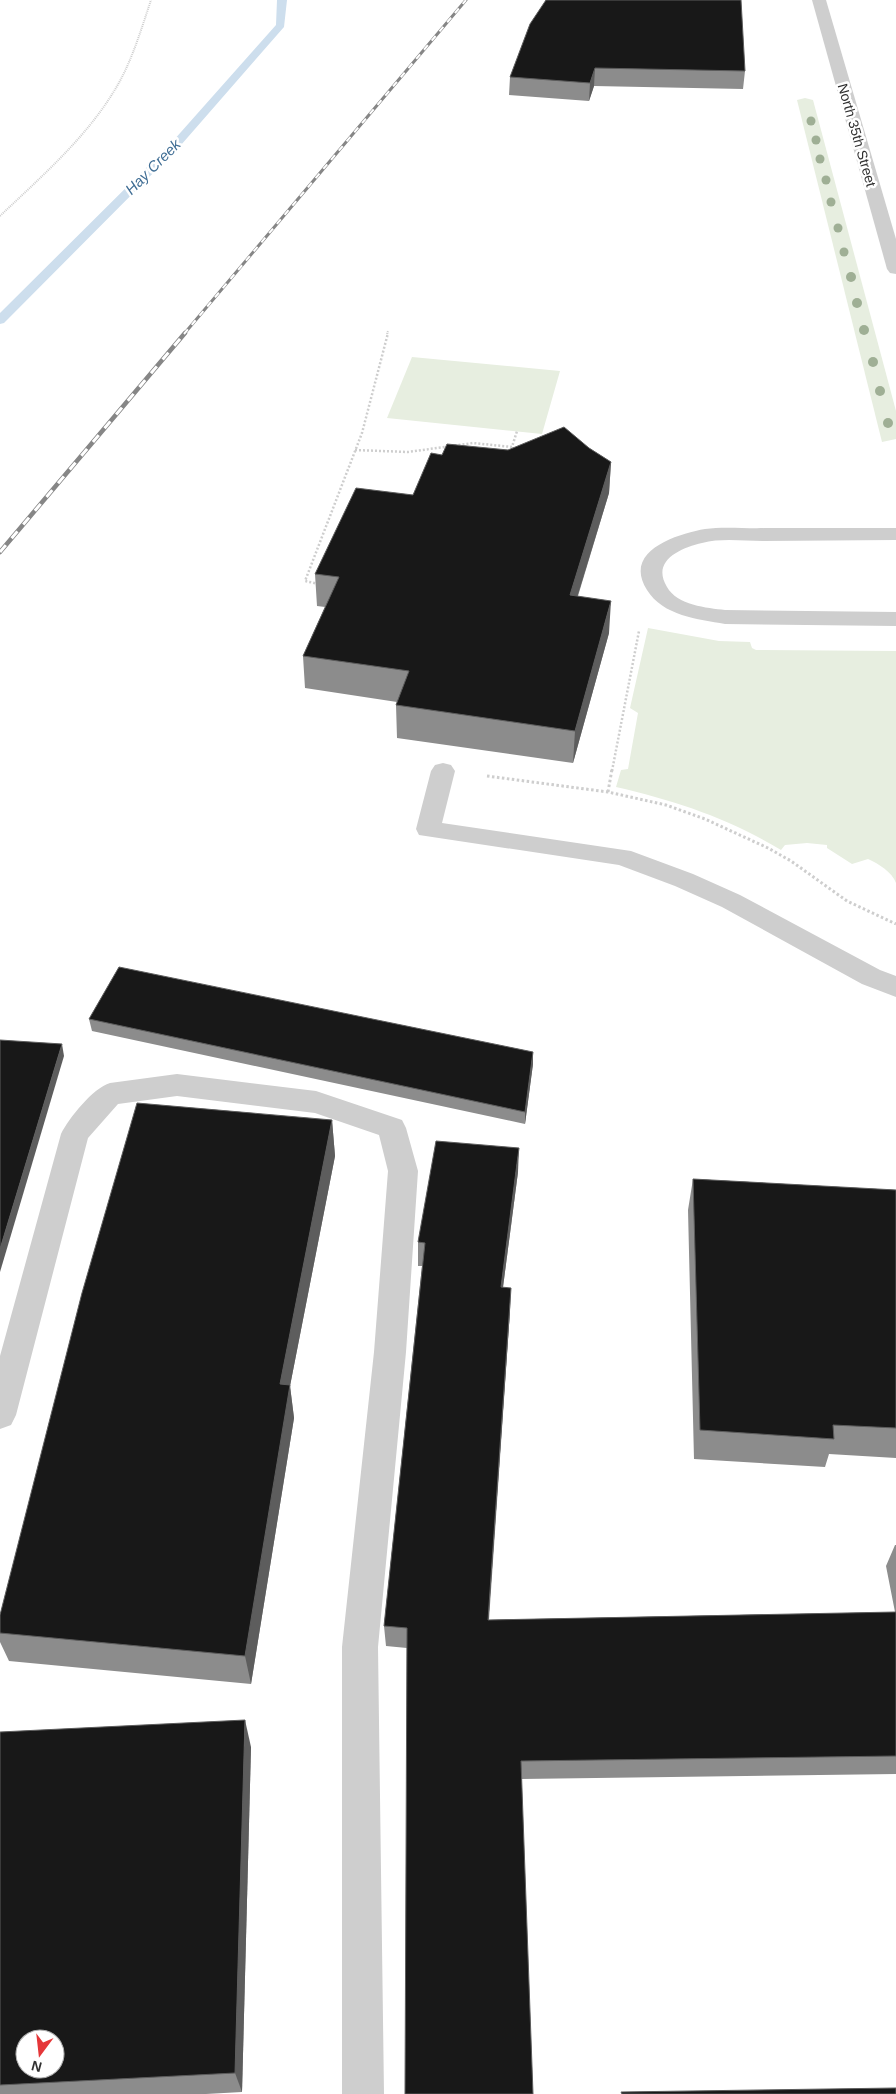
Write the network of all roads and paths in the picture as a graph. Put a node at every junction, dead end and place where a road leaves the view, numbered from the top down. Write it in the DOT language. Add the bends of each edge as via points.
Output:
graph roads {
  1 [pos="151,0"];
  2 [pos="819,0"];
  3 [pos="0,216"];
  4 [pos="896,269"];
  5 [pos="388,331"];
  6 [pos="517,431"];
  7 [pos="354,450"];
  8 [pos="896,534"];
  9 [pos="326,585"];
  10 [pos="896,619"];
  11 [pos="640,628"];
  12 [pos="444,771"];
  13 [pos="608,792"];
  14 [pos="896,924"];
  15 [pos="896,987"];
  16 [pos="0,1415"];
  17 [pos="363,2094"];
  1 -- 3 [label="path" via="128,64 97,117"];
  2 -- 4 [label="street, North 35th Street"];
  5 -- 7 [label="path" via="362,433"];
  6 -- 7 [label="path" via="512,447 473,443 408,452"];
  7 -- 9 [label="path" via="305,581"];
  8 -- 10 [label="street" via="708,535 686,539 665,549 653,562 651,575 656,589 668,600 704,614"];
  11 -- 13 [label="path"];
  12 -- 13 [label="path"];
  12 -- 15 [label="street" via="428,829 622,857 731,901 871,977"];
  13 -- 14 [label="path" via="666,805 741,835 791,861 847,901"];
  16 -- 17 [label="street" via="75,1134 110,1094 177,1085 316,1102 392,1128 403,1171 390,1352 360,1647"];
}
